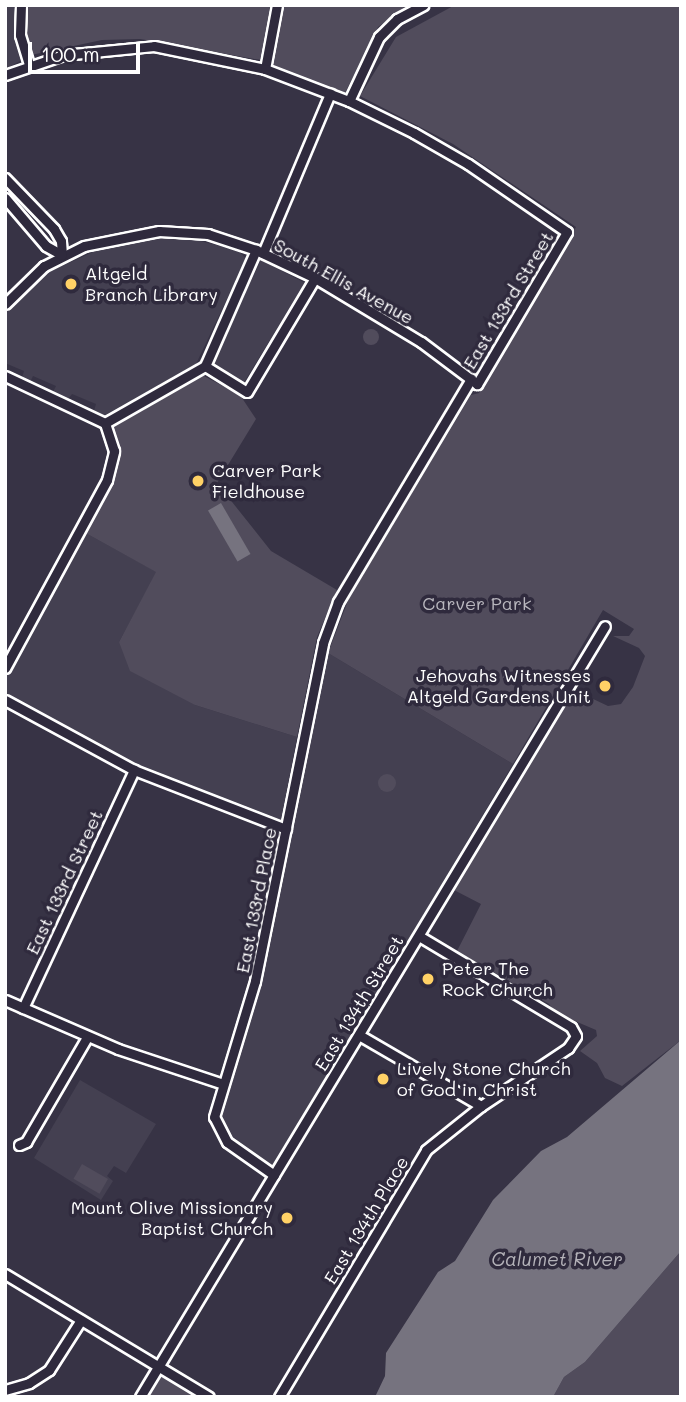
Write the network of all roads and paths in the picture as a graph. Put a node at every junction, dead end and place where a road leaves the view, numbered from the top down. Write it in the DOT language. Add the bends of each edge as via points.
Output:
graph roads {
  1 [pos="21,5"];
  2 [pos="277,5"];
  3 [pos="424,5"];
  4 [pos="29,65"];
  5 [pos="265,69"];
  6 [pos="5,75"];
  7 [pos="330,94"];
  8 [pos="349,101"];
  9 [pos="5,178"];
  10 [pos="5,198"];
  11 [pos="259,252"];
  12 [pos="62,256"];
  13 [pos="315,278"];
  14 [pos="5,304"];
  15 [pos="205,366"];
  16 [pos="5,376"];
  17 [pos="474,381"];
  18 [pos="105,423"];
  19 [pos="338,602"];
  20 [pos="605,626"];
  21 [pos="5,668"];
  22 [pos="5,700"];
  23 [pos="134,770"];
  24 [pos="286,829"];
  25 [pos="419,936"];
  26 [pos="5,1000"];
  27 [pos="23,1008"];
  28 [pos="359,1034"];
  29 [pos="87,1037"];
  30 [pos="223,1084"];
  31 [pos="481,1106"];
  32 [pos="19,1146"];
  33 [pos="274,1175"];
  34 [pos="5,1275"];
  35 [pos="81,1320"];
  36 [pos="159,1365"];
  37 [pos="5,1390"];
  38 [pos="140,1397"];
  39 [pos="209,1397"];
  40 [pos="279,1397"];
  1 -- 4 [label="street" via="20,35"];
  2 -- 5 [label="street"];
  3 -- 8 [label="street" via="397,19 379,37"];
  4 -- 5 [label="street" via="91,50 154,46"];
  4 -- 6 [label="street"];
  5 -- 7 [label="street"];
  7 -- 8 [label="street"];
  7 -- 11 [label="street"];
  8 -- 17 [label="street, East 133rd Street" via="453,154 567,232"];
  9 -- 12 [label="street" via="54,229"];
  10 -- 12 [label="street" via="46,246"];
  11 -- 12 [label="street, South Ellis Avenue" via="208,234 159,231 113,238"];
  11 -- 13 [label="street, South Ellis Avenue"];
  11 -- 15 [label="street"];
  12 -- 14 [label="street"];
  13 -- 15 [label="street" via="247,392"];
  13 -- 17 [label="street, South Ellis Avenue" via="421,342"];
  15 -- 18 [label="street"];
  16 -- 18 [label="street"];
  17 -- 19 [label="street, East 133rd Street"];
  18 -- 21 [label="street" via="114,451 107,480"];
  19 -- 24 [label="street, East 133rd Place" via="323,643"];
  20 -- 25 [label="street, East 134th Street" via="567,682"];
  22 -- 23 [label="street"];
  23 -- 24 [label="street"];
  23 -- 27 [label="street, East 133rd Street"];
  24 -- 30 [label="street, East 133rd Place" via="255,981"];
  25 -- 28 [label="street, East 134th Street"];
  25 -- 31 [label="street, East 134th Place" via="571,1027 576,1035 568,1048"];
  26 -- 27 [label="street"];
  27 -- 29 [label="street"];
  28 -- 31 [label="street"];
  28 -- 33 [label="street, East 134th Street"];
  29 -- 30 [label="street"];
  29 -- 32 [label="street"];
  30 -- 33 [label="street, East 133rd Place" via="215,1109 217,1129 227,1142"];
  31 -- 40 [label="street, East 134th Place" via="426,1150"];
  33 -- 36 [label="street, East 134th Street"];
  34 -- 35 [label="street"];
  35 -- 36 [label="street"];
  35 -- 37 [label="street" via="49,1370 29,1383"];
  36 -- 38 [label="street, East 134th Street"];
  36 -- 39 [label="street"];
}
